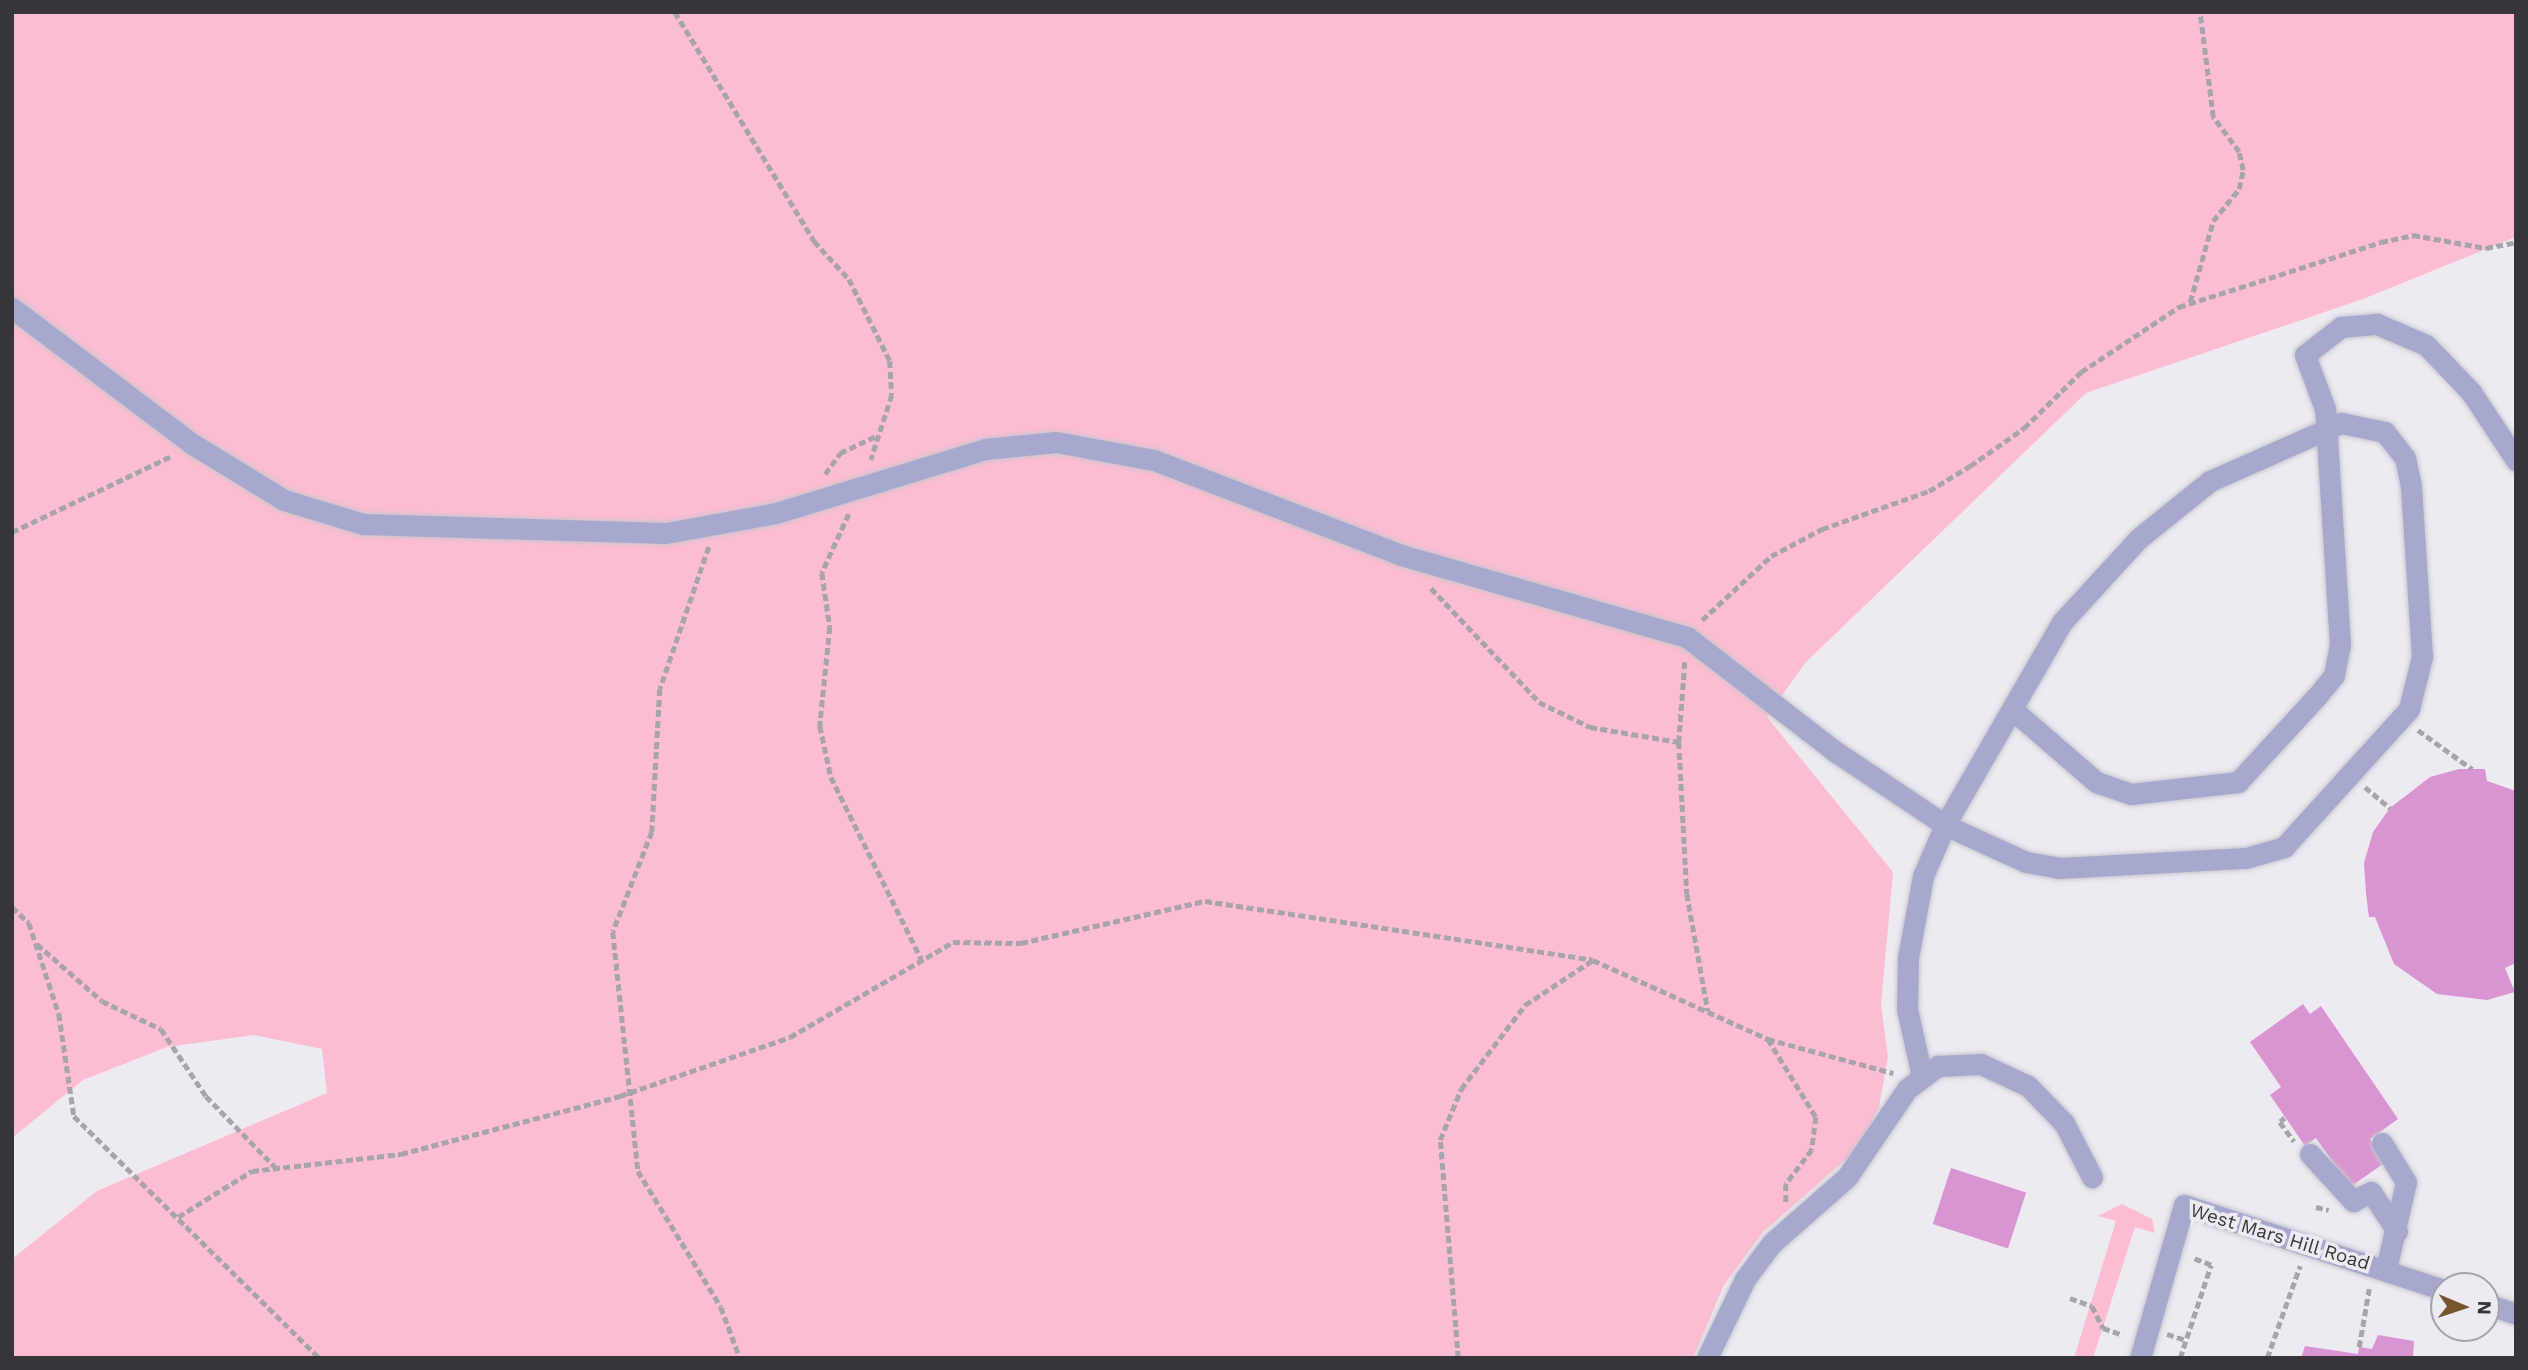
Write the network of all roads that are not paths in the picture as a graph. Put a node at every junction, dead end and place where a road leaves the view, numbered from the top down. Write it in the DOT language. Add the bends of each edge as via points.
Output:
graph roads {
  1 [pos="12,308"];
  2 [pos="2325,432"];
  3 [pos="2516,460"];
  4 [pos="2012,710"];
  5 [pos="1945,825"];
  6 [pos="1922,1076"];
  7 [pos="2382,1143"];
  8 [pos="2310,1154"];
  9 [pos="2092,1177"];
  10 [pos="2397,1231"];
  11 [pos="2379,1276"];
  12 [pos="2430,1287"];
  13 [pos="1707,1358"];
  14 [pos="2140,1358"];
  1 -- 5 [label="street" via="194,445 284,500 363,524 611,535 721,527 985,449 1056,442 1154,460 1401,555 1687,637 1833,750"];
  2 -- 3 [label="street" via="2325,409 2305,355 2340,327 2377,324 2444,360"];
  2 -- 4 [label="street" via="2258,457 2178,502 2084,594"];
  2 -- 4 [label="street" via="2339,659 2318,695 2238,782 2114,791"];
  2 -- 5 [label="street" via="2341,423 2374,427 2396,441 2405,458 2421,675 2409,709 2298,836 2246,858 2059,868 2026,862"];
  4 -- 5 [label="street"];
  5 -- 6 [label="street" via="1923,876 1908,958 1907,1009"];
  6 -- 9 [label="street" via="1955,1061 2003,1070 2064,1123"];
  6 -- 13 [label="street" via="1906,1088 1847,1177 1798,1219 1745,1279"];
  7 -- 10 [label="street" via="2406,1182"];
  8 -- 10 [label="street" via="2353,1201 2371,1192"];
  10 -- 11 [label="street"];
  11 -- 12 [label="street, West Mars Hill Road"];
  11 -- 14 [label="street, West Mars Hill Road" via="2184,1205"];
}
